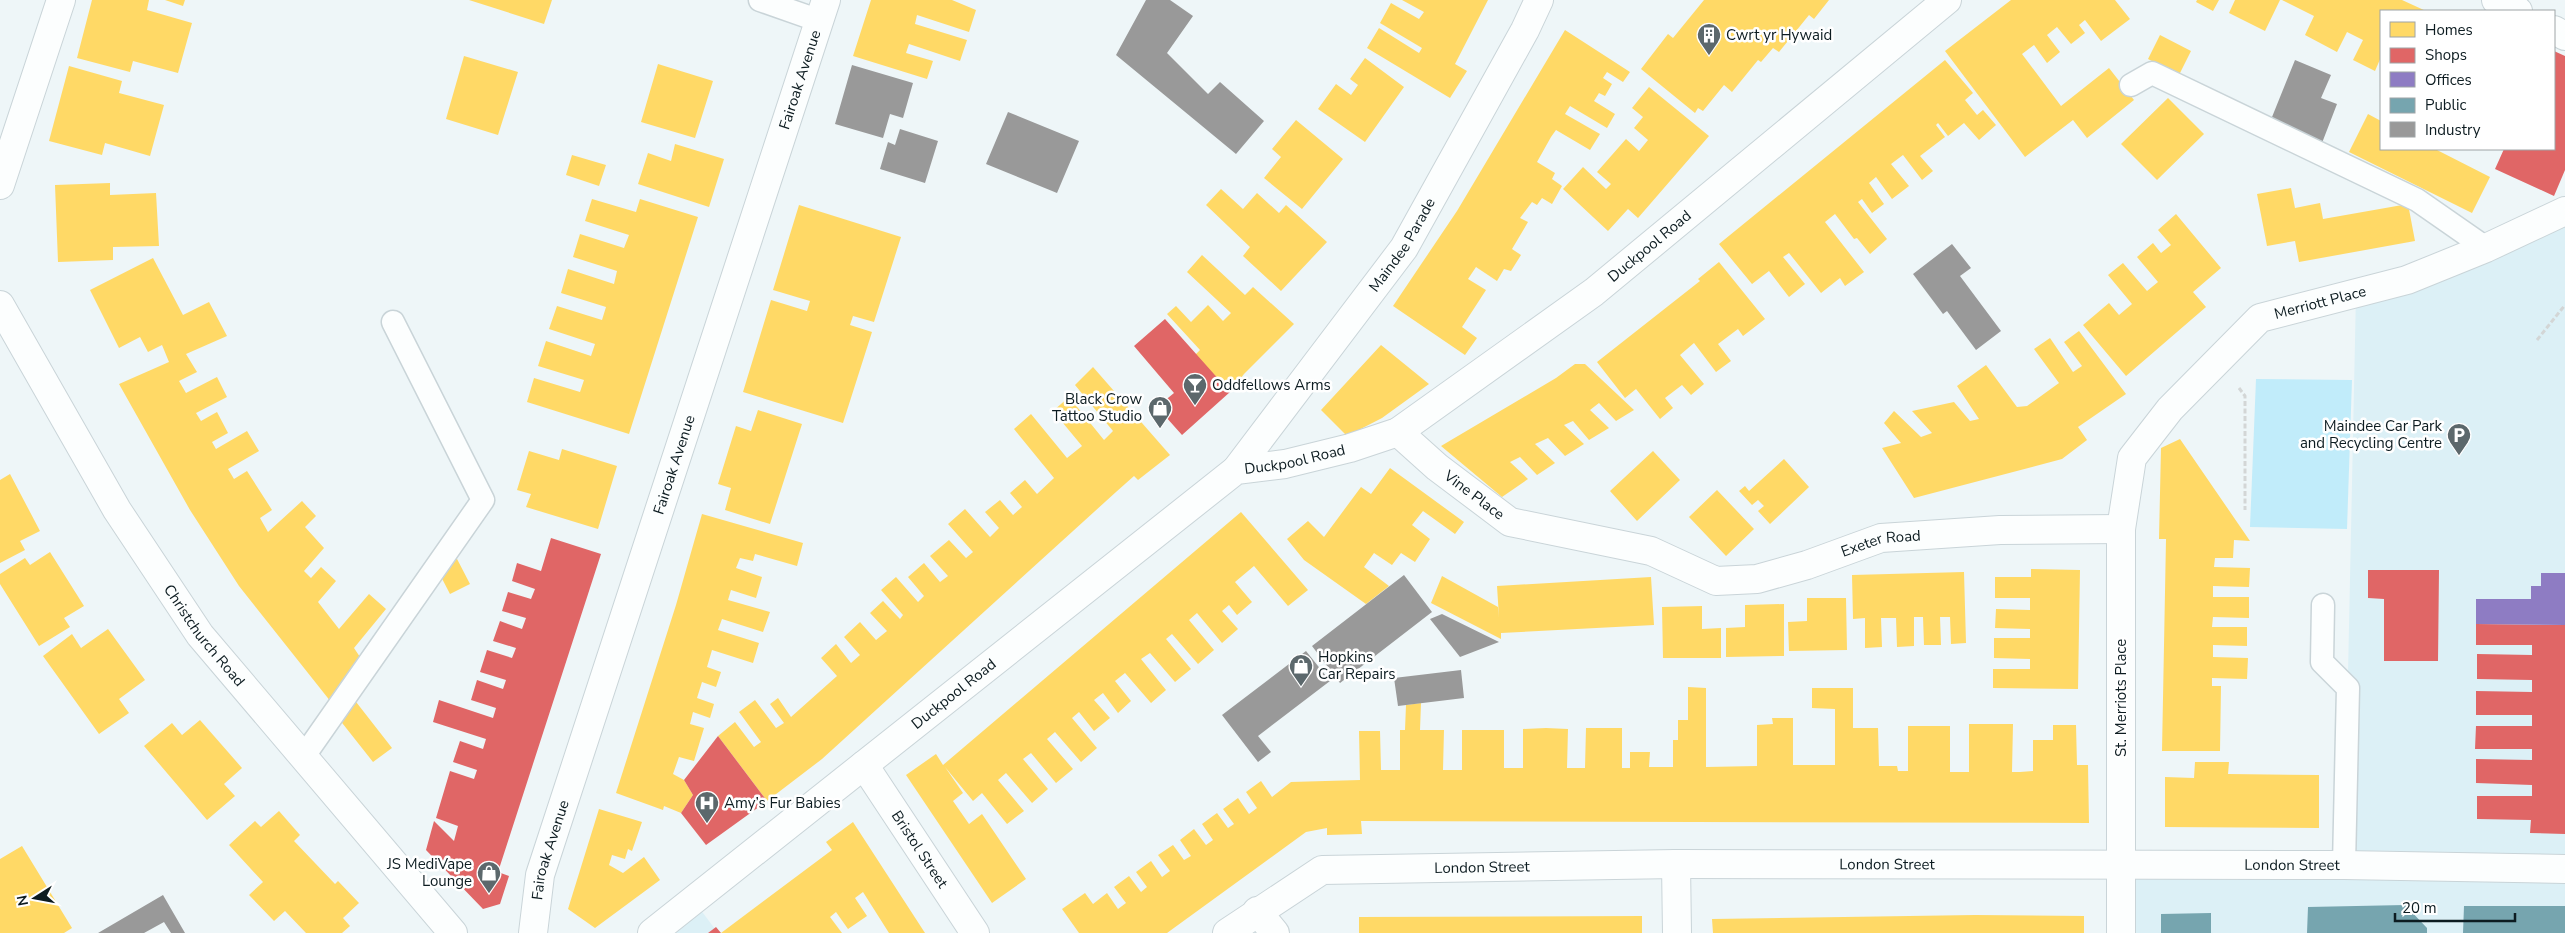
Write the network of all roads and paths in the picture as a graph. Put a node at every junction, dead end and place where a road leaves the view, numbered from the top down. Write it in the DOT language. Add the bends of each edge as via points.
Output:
graph roads {
  1 [pos="61,0"];
  2 [pos="760,0"];
  3 [pos="1539,0"];
  4 [pos="1947,0"];
  5 [pos="2496,0"];
  6 [pos="823,10"];
  7 [pos="2516,10"];
  8 [pos="2132,85"];
  9 [pos="0,185"];
  10 [pos="2565,210"];
  11 [pos="2486,248"];
  12 [pos="0,305"];
  13 [pos="2565,305"];
  14 [pos="393,322"];
  15 [pos="2537,340"];
  16 [pos="2215,364"];
  17 [pos="1398,432"];
  18 [pos="1236,470"];
  19 [pos="2245,510"];
  20 [pos="2121,528"];
  21 [pos="1651,552"];
  22 [pos="2323,605"];
  23 [pos="304,756"];
  24 [pos="864,765"];
  25 [pos="1676,864"];
  26 [pos="2344,866"];
  27 [pos="2121,867"];
  28 [pos="2565,869"];
  29 [pos="1257,911"];
  30 [pos="453,933"];
  31 [pos="533,933"];
  32 [pos="652,933"];
  33 [pos="975,933"];
  34 [pos="1227,933"];
  35 [pos="1275,933"];
  36 [pos="1677,933"];
  37 [pos="2121,933"];
  1 -- 9 [label="street"];
  2 -- 6 [label="lane"];
  3 -- 18 [label="street, Maindee Parade" via="1404,248"];
  4 -- 17 [label="street, Duckpool Road" via="1594,292"];
  5 -- 7 [label="street"];
  6 -- 31 [label="street, Fairoak Avenue" via="540,875"];
  8 -- 11 [label="lane" via="2152,72 2417,200"];
  10 -- 11 [label="street, Merriott Place"];
  11 -- 16 [label="street, Merriott Place" via="2407,280 2260,318"];
  12 -- 23 [label="street, Christchurch Road" via="117,510 200,635"];
  13 -- 15 [label="path"];
  14 -- 23 [label="lane" via="483,500"];
  16 -- 19 [label="path" via="2245,396"];
  16 -- 20 [label="street, Merriott Place" via="2170,409 2132,458"];
  17 -- 18 [label="street, Duckpool Road" via="1285,464"];
  17 -- 21 [label="street, Vine Place" via="1437,467 1510,522"];
  18 -- 24 [label="street, Duckpool Road"];
  20 -- 21 [label="street, Exeter Road" via="2000,530 1881,538 1757,579 1716,581"];
  20 -- 27 [label="street, St. Merriots Place"];
  22 -- 26 [label="lane" via="2322,662 2348,688"];
  23 -- 30 [label="street, Christchurch Road"];
  24 -- 32 [label="street, Duckpool Road"];
  24 -- 33 [label="street, Bristol Street"];
  25 -- 27 [label="street, London Street"];
  25 -- 29 [label="street, London Street" via="1322,870"];
  25 -- 36 [label="street"];
  26 -- 27 [label="street, London Street"];
  26 -- 28 [label="street, London Street"];
  27 -- 37 [label="street, St. Merriots Place"];
  29 -- 34 [label="street, London Street"];
  29 -- 35 [label="street"];
}
